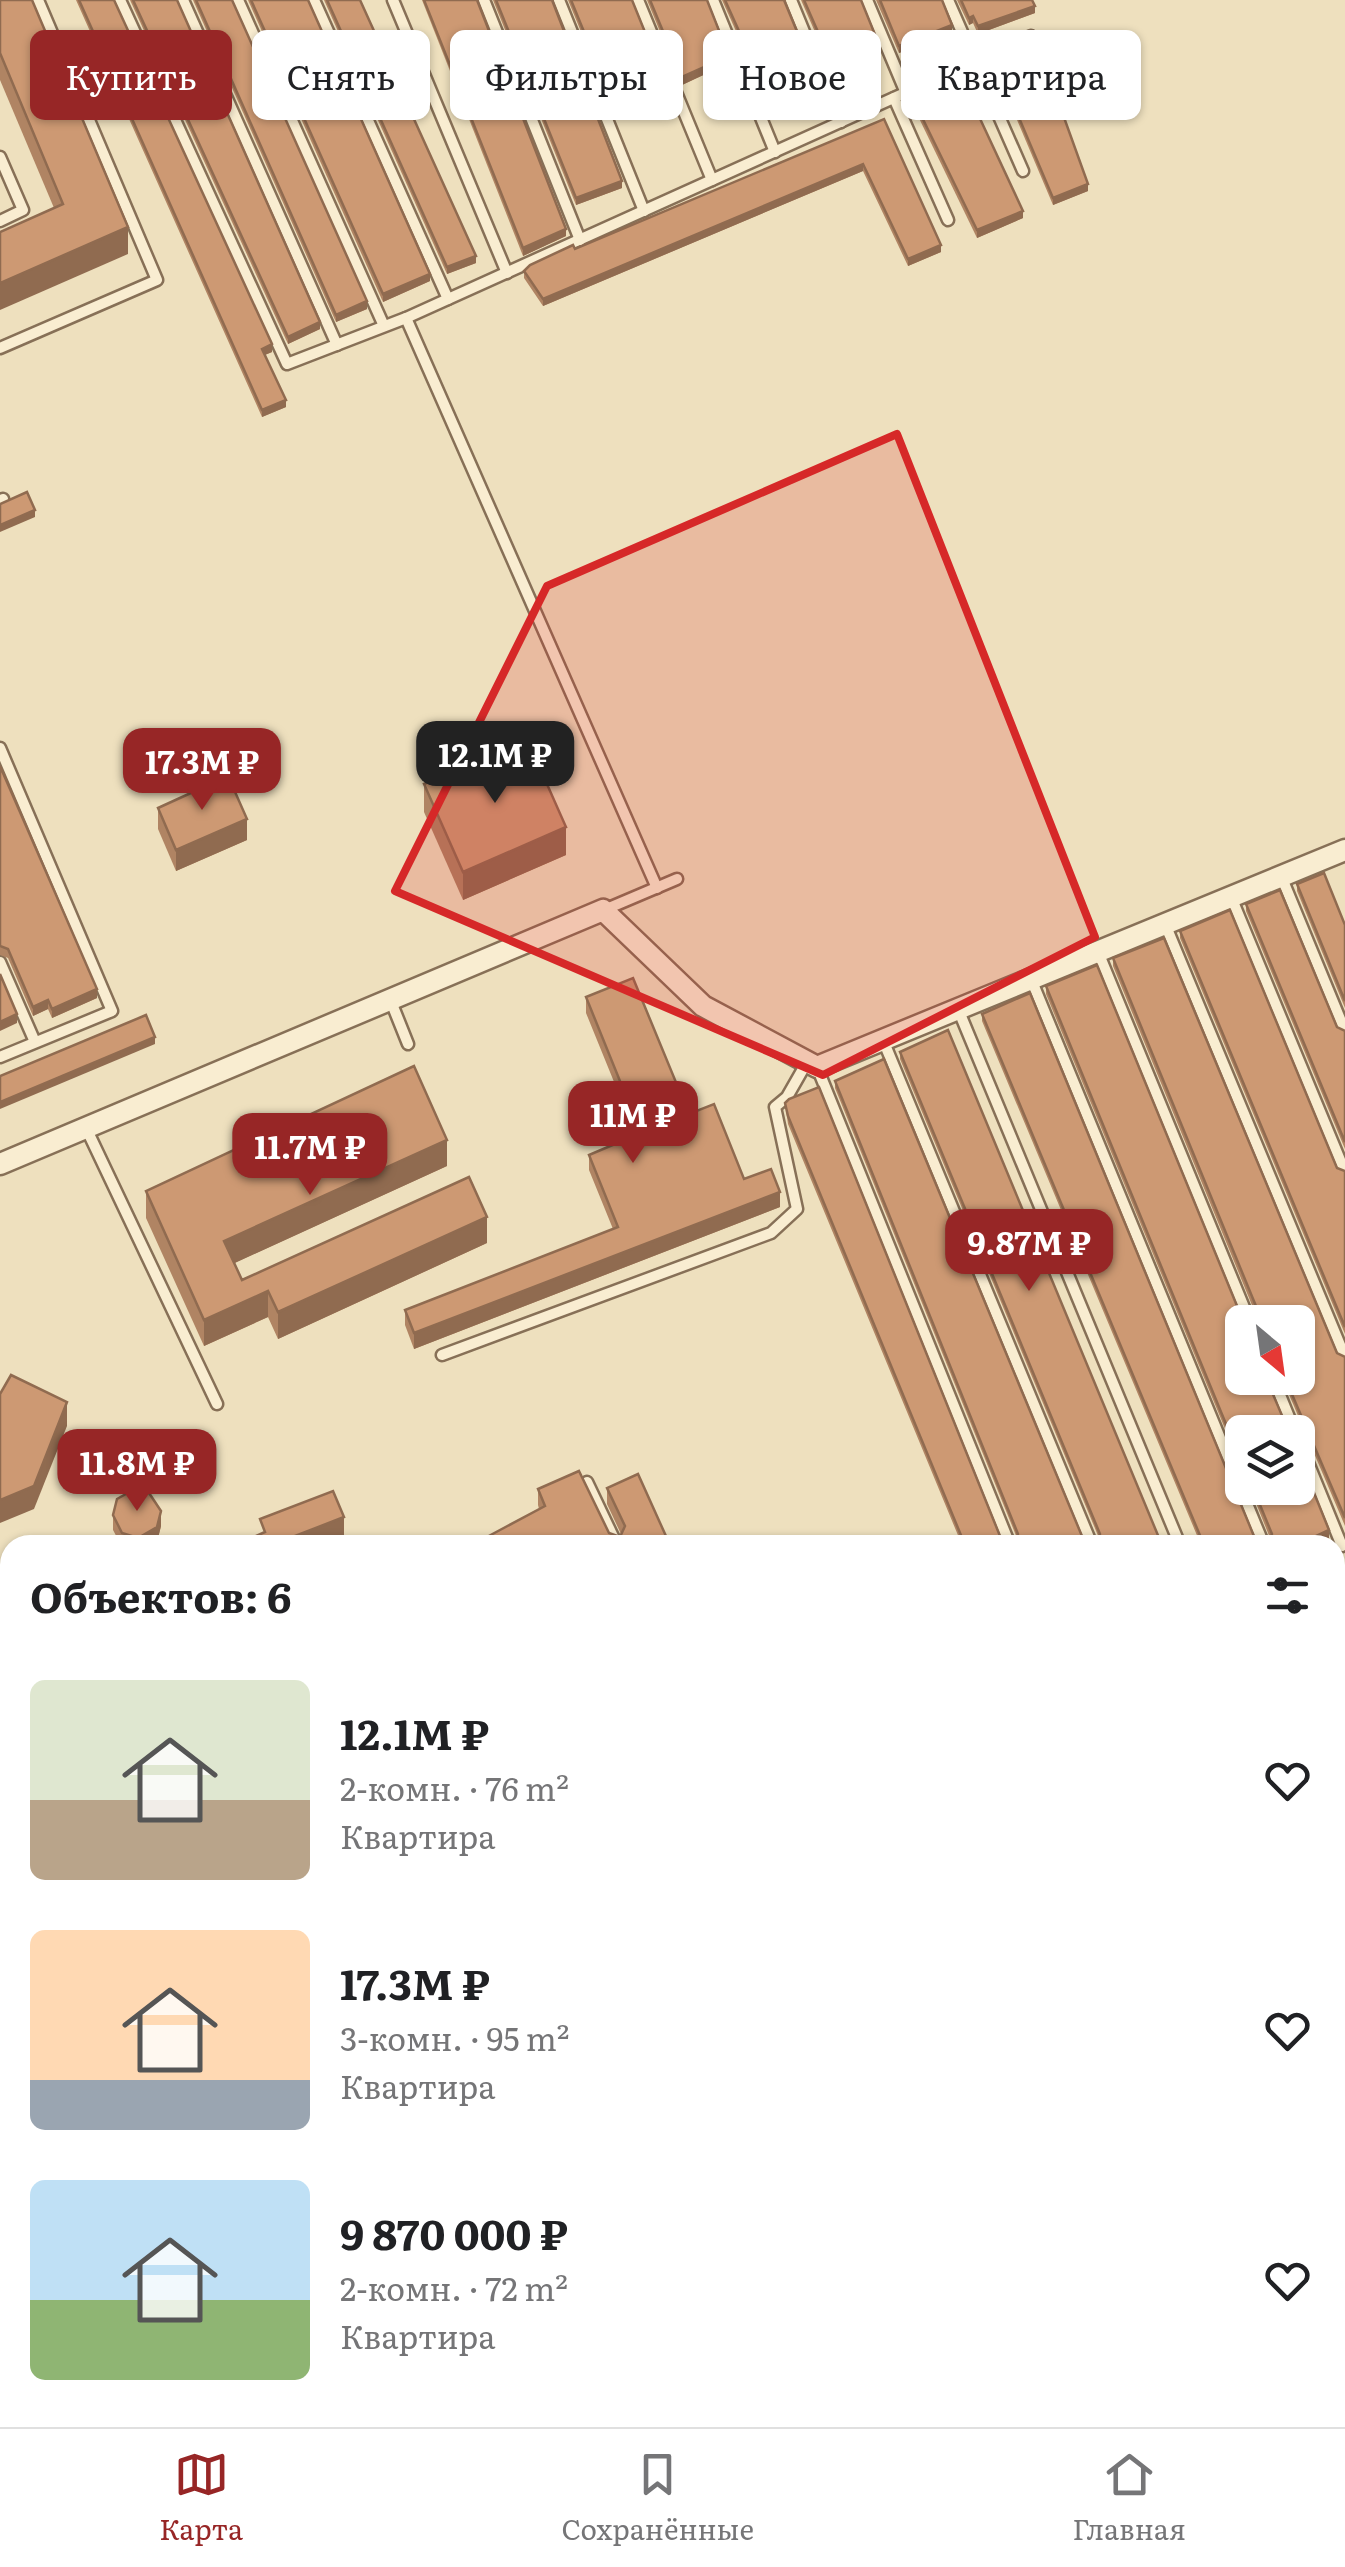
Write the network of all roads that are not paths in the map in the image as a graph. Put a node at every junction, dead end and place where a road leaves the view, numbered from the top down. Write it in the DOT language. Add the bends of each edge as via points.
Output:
graph roads {
  1 [pos="38,0"];
  2 [pos="120,0"];
  3 [pos="183,0"];
  4 [pos="238,0"];
  5 [pos="314,0"];
  6 [pos="394,0"];
  7 [pos="484,0"];
  8 [pos="560,0"];
  9 [pos="638,0"];
  10 [pos="713,0"];
  11 [pos="791,0"];
  12 [pos="867,0"];
  13 [pos="948,0"];
  14 [pos="960,30"];
  15 [pos="901,81"];
  16 [pos="901,95"];
  17 [pos="894,98"];
  18 [pos="1000,120"];
  19 [pos="841,122"];
  20 [pos="775,152"];
  21 [pos="0,157"];
  22 [pos="1023,171"];
  23 [pos="712,180"];
  24 [pos="644,211"];
  25 [pos="948,220"];
  26 [pos="0,221"];
  27 [pos="580,240"];
  28 [pos="507,273"];
  29 [pos="448,299"];
  30 [pos="406,318"];
  31 [pos="384,326"];
  32 [pos="336,344"];
  33 [pos="0,348"];
  34 [pos="0,748"];
  35 [pos="1345,850"];
  36 [pos="1281,876"];
  37 [pos="677,879"];
  38 [pos="658,888"];
  39 [pos="1231,896"];
  40 [pos="603,910"];
  41 [pos="1165,924"];
  42 [pos="1098,952"];
  43 [pos="0,962"];
  44 [pos="1031,979"];
  45 [pos="389,997"];
  46 [pos="958,1009"];
  47 [pos="1345,1031"];
  48 [pos="883,1040"];
  49 [pos="35,1042"];
  50 [pos="408,1044"];
  51 [pos="0,1057"];
  52 [pos="812,1064"];
  53 [pos="87,1130"];
  54 [pos="0,1164"];
  55 [pos="1345,1172"];
  56 [pos="1243,1305"];
  57 [pos="442,1355"];
  58 [pos="1345,1357"];
  59 [pos="217,1404"];
  60 [pos="1315,1481"];
  61 [pos="588,1482"];
  62 [pos="612,1535"];
  63 [pos="1006,1535"];
  64 [pos="1088,1535"];
  65 [pos="1176,1535"];
  66 [pos="1260,1535"];
  67 [pos="1337,1535"];
  1 -- 33 [label="lane" via="157,280"];
  2 -- 32 [label="lane" via="287,364"];
  3 -- 32 [label="lane"];
  4 -- 31 [label="lane"];
  5 -- 29 [label="lane"];
  6 -- 28 [label="lane"];
  7 -- 27 [label="lane"];
  8 -- 24 [label="lane"];
  9 -- 23 [label="lane"];
  10 -- 20 [label="lane"];
  11 -- 19 [label="lane"];
  12 -- 15 [label="lane"];
  13 -- 14 [label="lane"];
  16 -- 17 [label="lane"];
  17 -- 19 [label="lane"];
  17 -- 25 [label="lane"];
  18 -- 22 [label="lane"];
  19 -- 20 [label="lane"];
  20 -- 23 [label="lane"];
  21 -- 26 [label="lane" via="23,210"];
  23 -- 24 [label="lane"];
  24 -- 27 [label="lane"];
  27 -- 28 [label="lane"];
  28 -- 29 [label="lane"];
  29 -- 30 [label="lane"];
  30 -- 31 [label="lane"];
  30 -- 38 [label="lane"];
  31 -- 32 [label="lane"];
  34 -- 49 [label="lane" via="112,1011"];
  35 -- 36 [label="street"];
  36 -- 39 [label="street"];
  36 -- 47 [label="lane"];
  37 -- 38 [label="lane"];
  38 -- 40 [label="lane"];
  39 -- 41 [label="street"];
  39 -- 55 [label="lane"];
  40 -- 45 [label="street"];
  40 -- 52 [label="street" via="704,1006"];
  41 -- 42 [label="street"];
  41 -- 58 [label="lane"];
  42 -- 44 [label="street"];
  42 -- 56 [label="lane"];
  43 -- 49 [label="lane"];
  44 -- 46 [label="street"];
  44 -- 66 [label="lane"];
  45 -- 50 [label="lane"];
  45 -- 53 [label="street"];
  46 -- 48 [label="street"];
  46 -- 65 [label="lane"];
  48 -- 52 [label="street"];
  48 -- 64 [label="lane"];
  49 -- 51 [label="lane"];
  52 -- 57 [label="lane" via="776,1107 797,1209 772,1233"];
  52 -- 63 [label="lane"];
  53 -- 54 [label="street"];
  53 -- 59 [label="lane"];
  60 -- 67 [label="lane"];
  61 -- 62 [label="lane"];
}
